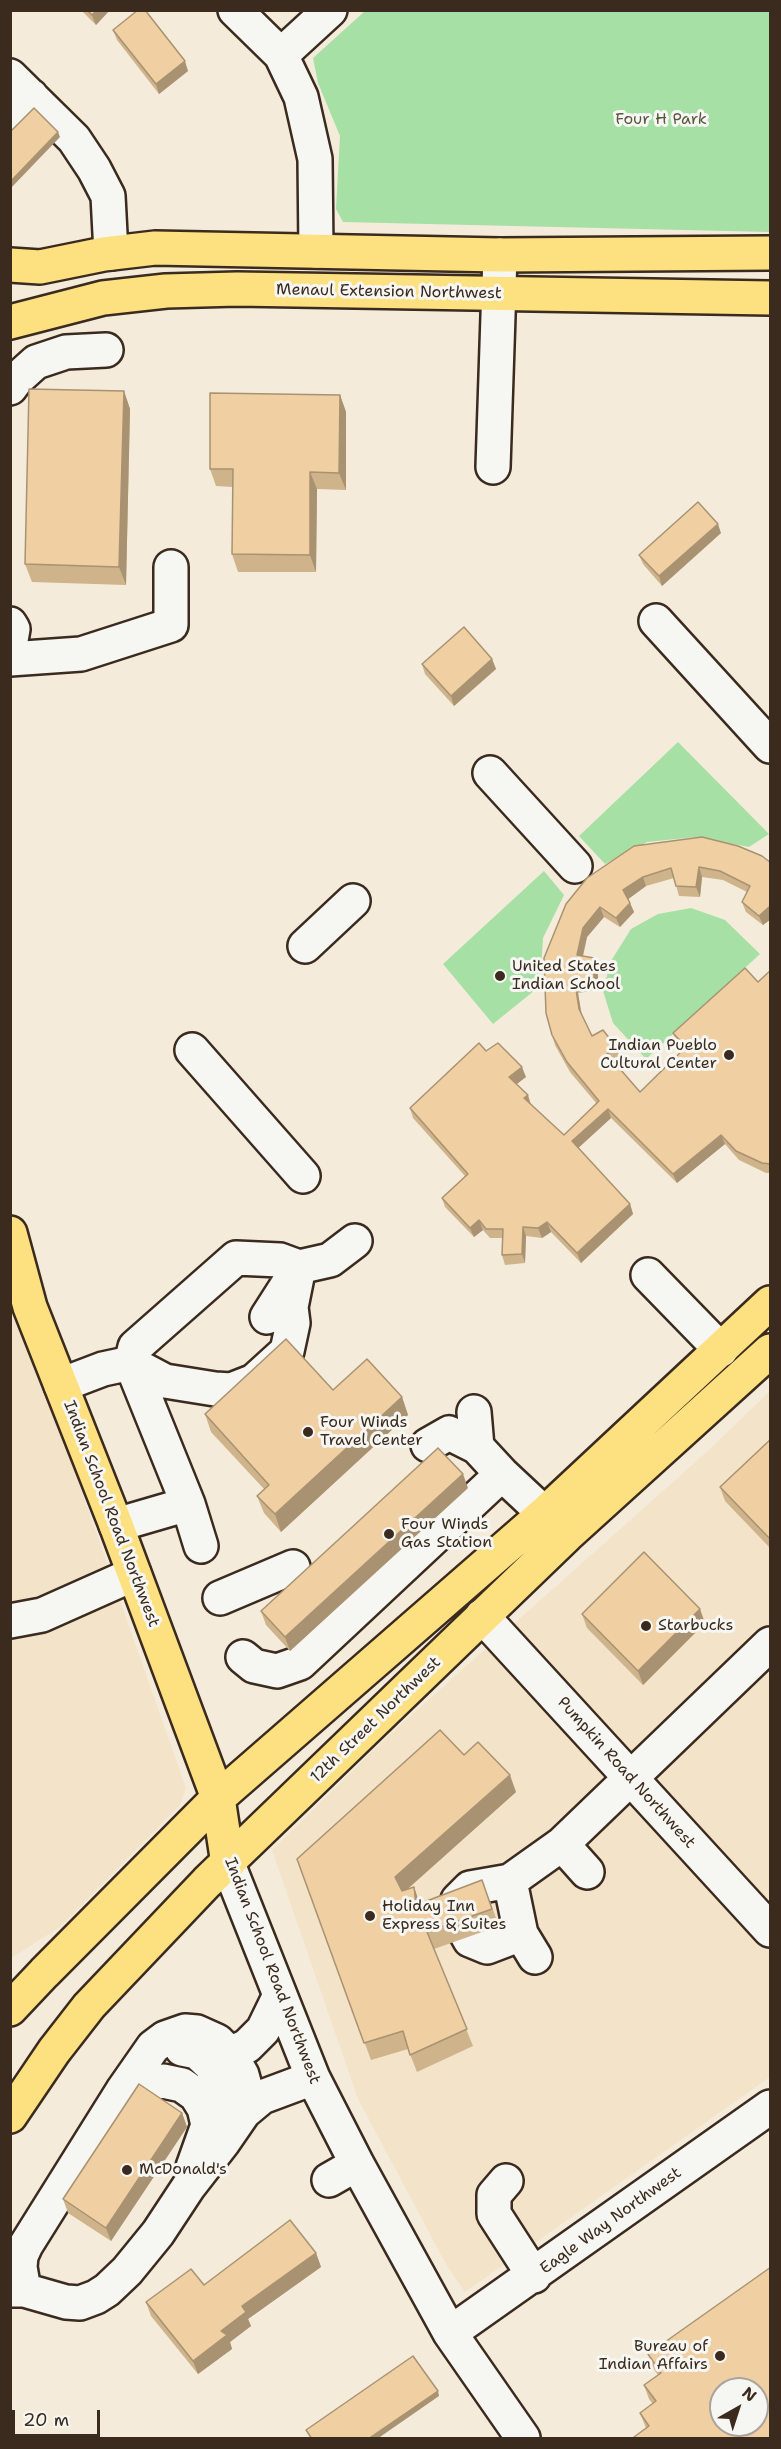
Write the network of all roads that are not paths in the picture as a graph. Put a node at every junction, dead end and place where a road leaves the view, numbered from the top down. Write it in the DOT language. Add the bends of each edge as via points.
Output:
graph roads {
  1 [pos="235,10"];
  2 [pos="330,10"];
  3 [pos="281,55"];
  4 [pos="17,96"];
  5 [pos="316,251"];
  6 [pos="111,253"];
  7 [pos="771,253"];
  8 [pos="500,255"];
  9 [pos="10,265"];
  10 [pos="499,294"];
  11 [pos="771,298"];
  12 [pos="10,322"];
  13 [pos="106,350"];
  14 [pos="10,388"];
  15 [pos="493,467"];
  16 [pos="171,567"];
  17 [pos="656,621"];
  18 [pos="10,624"];
  19 [pos="10,646"];
  20 [pos="10,659"];
  21 [pos="771,746"];
  22 [pos="490,773"];
  23 [pos="575,866"];
  24 [pos="353,902"];
  25 [pos="305,946"];
  26 [pos="192,1050"];
  27 [pos="303,1176"];
  28 [pos="10,1233"];
  29 [pos="355,1241"];
  30 [pos="299,1267"];
  31 [pos="648,1275"];
  32 [pos="771,1303"];
  33 [pos="267,1317"];
  34 [pos="721,1350"];
  35 [pos="771,1351"];
  36 [pos="131,1363"];
  37 [pos="62,1385"];
  38 [pos="474,1412"];
  39 [pos="428,1445"];
  40 [pos="477,1447"];
  41 [pos="502,1474"];
  42 [pos="188,1504"];
  43 [pos="116,1525"];
  44 [pos="556,1525"];
  45 [pos="201,1546"];
  46 [pos="293,1567"];
  47 [pos="134,1574"];
  48 [pos="220,1598"];
  49 [pos="482,1616"];
  50 [pos="10,1621"];
  51 [pos="771,1644"];
  52 [pos="243,1657"];
  53 [pos="629,1778"];
  54 [pos="218,1798"];
  55 [pos="562,1844"];
  56 [pos="228,1864"];
  57 [pos="587,1872"];
  58 [pos="510,1881"];
  59 [pos="771,1930"];
  60 [pos="280,1995"];
  61 [pos="10,2009"];
  62 [pos="230,2054"];
  63 [pos="131,2078"];
  64 [pos="313,2078"];
  65 [pos="771,2107"];
  66 [pos="244,2112"];
  67 [pos="10,2116"];
  68 [pos="506,2181"];
  69 [pos="189,2186"];
  70 [pos="25,2226"];
  71 [pos="534,2276"];
  72 [pos="15,2283"];
  73 [pos="450,2333"];
  74 [pos="523,2439"];
  1 -- 3 [label="street"];
  2 -- 3 [label="street"];
  3 -- 5 [label="street" via="301,97 315,159"];
  4 -- 6 [label="street" via="74,139 108,196"];
  5 -- 6 [label="main road" via="156,248"];
  5 -- 8 [label="main road"];
  6 -- 9 [label="main road" via="40,267"];
  7 -- 8 [label="main road"];
  8 -- 10 [label="street"];
  10 -- 11 [label="main road, Menaul Extension Northwest"];
  10 -- 12 [label="main road, Menaul Extension Northwest" via="166,291 103,298"];
  10 -- 15 [label="street"];
  13 -- 14 [label="street" via="66,352 36,362"];
  16 -- 20 [label="street" via="171,625 81,654"];
  17 -- 21 [label="street"];
  18 -- 19 [label="street"];
  22 -- 23 [label="street"];
  24 -- 25 [label="street"];
  26 -- 27 [label="street"];
  28 -- 37 [label="main road, Indian School Road Northwest" via="30,1307"];
  29 -- 30 [label="street" via="330,1260"];
  30 -- 33 [label="street"];
  30 -- 36 [label="street" via="280,1260 236,1258 135,1347"];
  30 -- 36 [label="street" via="287,1351 254,1381 231,1390 215,1389 165,1381"];
  31 -- 34 [label="street"];
  32 -- 34 [label="main road, 12th Street Northwest"];
  34 -- 44 [label="main road, 12th Street Northwest"];
  35 -- 44 [label="main road, 12th Street Northwest"];
  36 -- 37 [label="street"];
  36 -- 42 [label="street"];
  37 -- 43 [label="main road, Indian School Road Northwest"];
  38 -- 40 [label="street"];
  39 -- 40 [label="street" via="449,1433"];
  40 -- 41 [label="street"];
  41 -- 44 [label="street"];
  41 -- 52 [label="street" via="300,1663 277,1671 254,1666"];
  42 -- 43 [label="street"];
  42 -- 45 [label="street"];
  43 -- 47 [label="main road, Indian School Road Northwest"];
  44 -- 49 [label="main road, 12th Street Northwest"];
  44 -- 54 [label="main road, 12th Street Northwest"];
  46 -- 48 [label="street"];
  47 -- 50 [label="street" via="42,1615"];
  47 -- 54 [label="main road, Indian School Road Northwest"];
  49 -- 53 [label="street, Pumpkin Road Northwest"];
  49 -- 56 [label="main road, 12th Street Northwest"];
  51 -- 53 [label="street"];
  53 -- 55 [label="street"];
  53 -- 59 [label="street, Pumpkin Road Northwest"];
  54 -- 56 [label="main road, Indian School Road Northwest"];
  54 -- 61 [label="main road, 12th Street Northwest"];
  55 -- 57 [label="street"];
  55 -- 58 [label="street"];
  56 -- 60 [label="street, Indian School Road Northwest"];
  56 -- 67 [label="main road, 12th Street Northwest" via="89,2006"];
  58 -- 58 [label="street" via="470,1888 458,1900 458,1919 470,1940 487,1947 528,1945"];
  60 -- 62 [label="street" via="263,2030 247,2046"];
  60 -- 64 [label="street, Indian School Road Northwest"];
  62 -- 63 [label="street" via="208,2036 185,2031 153,2047"];
  62 -- 66 [label="street" via="245,2086"];
  63 -- 69 [label="street" via="171,2081 182,2085 201,2102 208,2125"];
  63 -- 70 [label="street"];
  64 -- 66 [label="street" via="262,2097"];
  64 -- 73 [label="street, Indian School Road Northwest" via="343,2172"];
  65 -- 71 [label="street, Eagle Way Northwest"];
  66 -- 69 [label="street"];
  68 -- 71 [label="street" via="494,2194 494,2214"];
  69 -- 72 [label="street" via="127,2271 96,2297 80,2303 66,2302"];
  70 -- 72 [label="street"];
  71 -- 73 [label="street, Eagle Way Northwest"];
  73 -- 74 [label="street, Indian School Road Northwest"];
}
